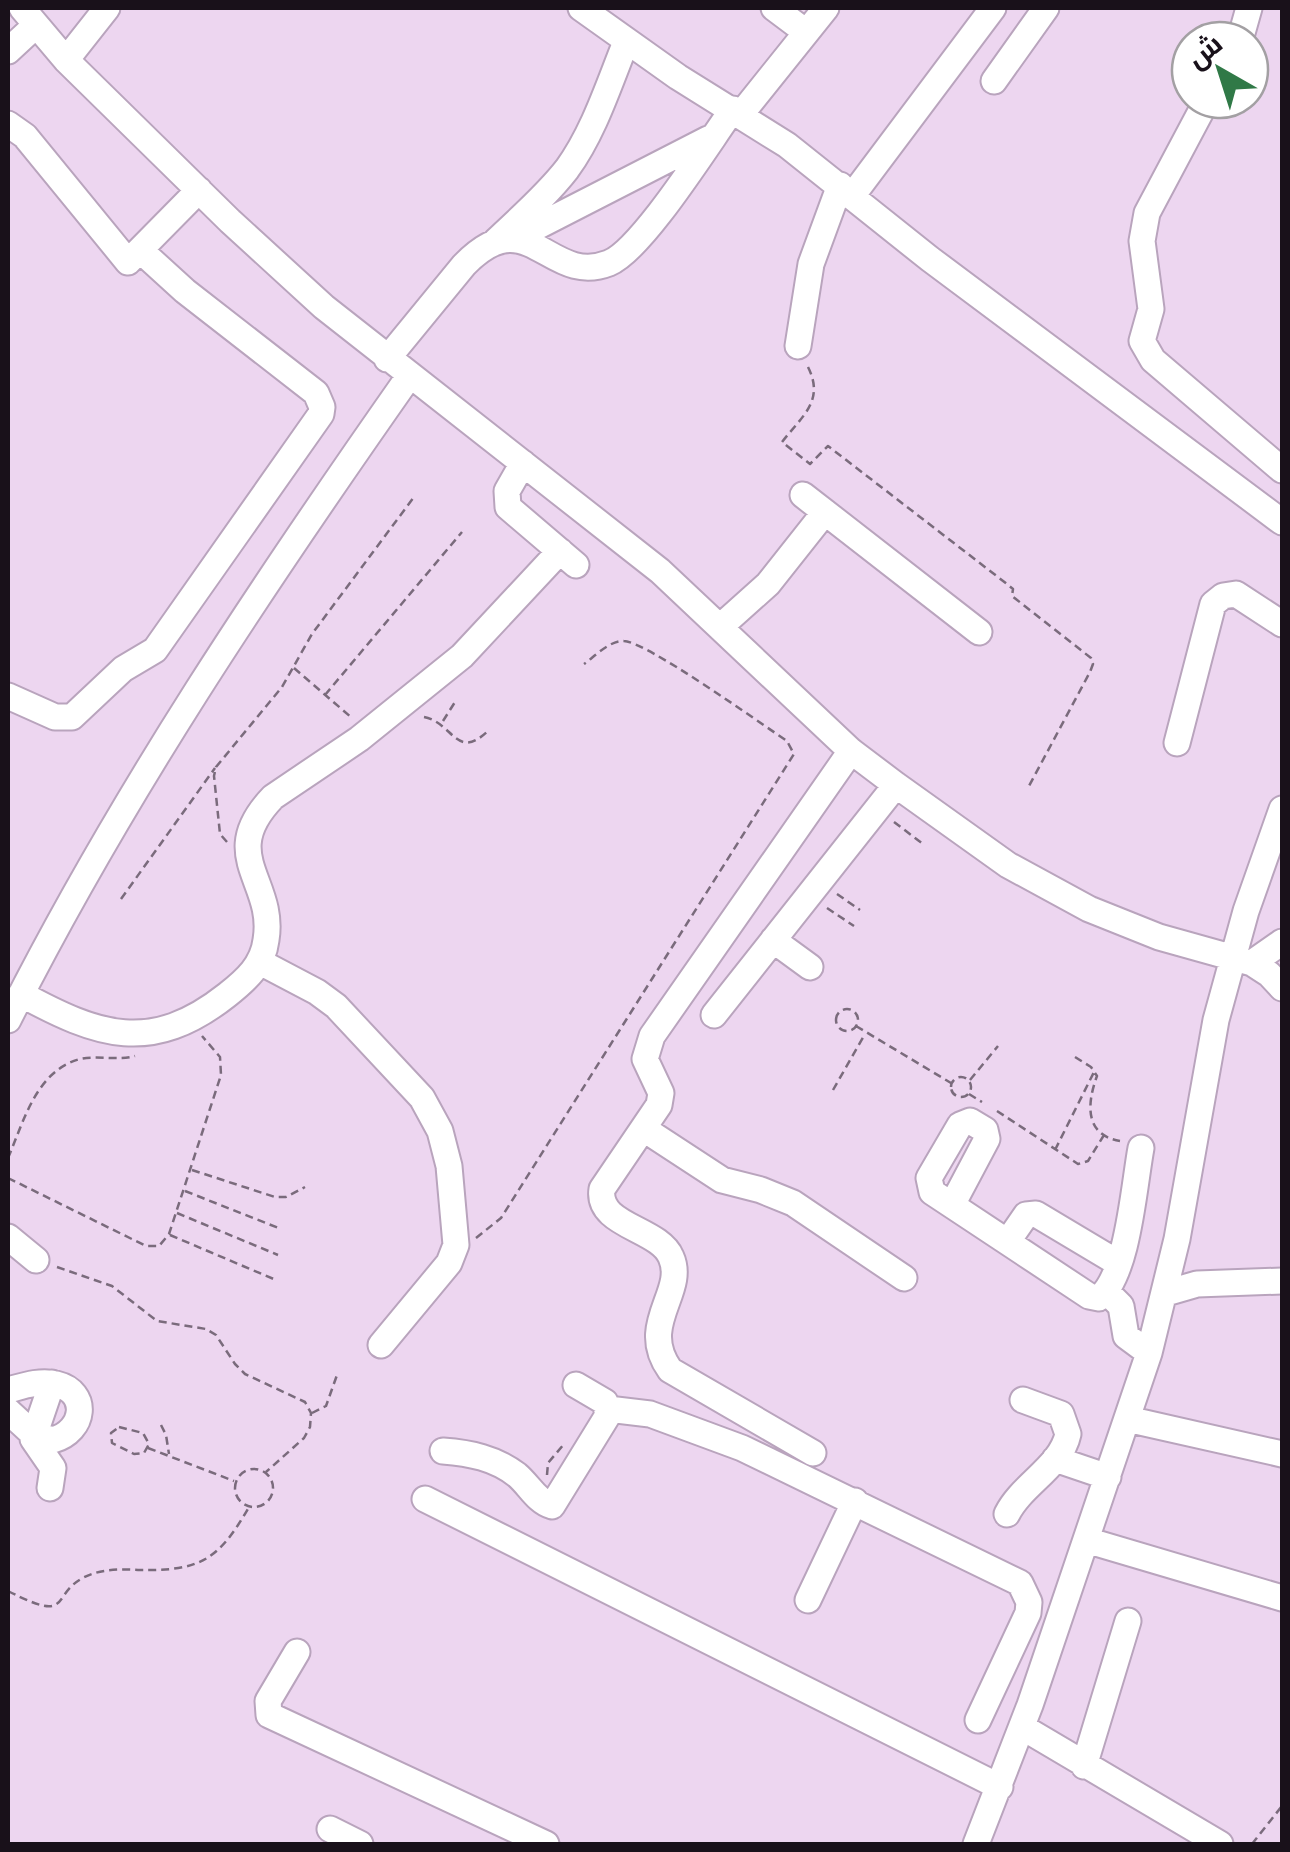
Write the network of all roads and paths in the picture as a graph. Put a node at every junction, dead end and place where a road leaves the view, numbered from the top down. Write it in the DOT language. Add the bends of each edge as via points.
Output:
graph roads {
  1 [pos="107,8"];
  2 [pos="582,8"];
  3 [pos="774,8"];
  4 [pos="826,8"];
  5 [pos="993,8"];
  6 [pos="1046,8"];
  7 [pos="28,16"];
  8 [pos="806,32"];
  9 [pos="626,42"];
  10 [pos="8,50"];
  11 [pos="66,60"];
  12 [pos="994,80"];
  13 [pos="737,111"];
  14 [pos="1196,120"];
  15 [pos="8,124"];
  16 [pos="712,137"];
  17 [pos="199,190"];
  18 [pos="846,190"];
  19 [pos="506,240"];
  20 [pos="129,261"];
  21 [pos="798,346"];
  22 [pos="388,359"];
  23 [pos="410,376"];
  24 [pos="523,463"];
  25 [pos="1282,470"];
  26 [pos="803,495"];
  27 [pos="414,496"];
  28 [pos="825,512"];
  29 [pos="1282,522"];
  30 [pos="462,532"];
  31 [pos="1282,624"];
  32 [pos="720,627"];
  33 [pos="979,632"];
  34 [pos="584,664"];
  35 [pos="294,668"];
  36 [pos="325,695"];
  37 [pos="8,696"];
  38 [pos="455,702"];
  39 [pos="392,714"];
  40 [pos="442,723"];
  41 [pos="489,730"];
  42 [pos="368,732"];
  43 [pos="1177,743"];
  44 [pos="852,751"];
  45 [pos="216,767"];
  46 [pos="896,786"];
  47 [pos="1029,786"];
  48 [pos="1282,809"];
  49 [pos="877,810"];
  50 [pos="923,844"];
  51 [pos="248,847"];
  52 [pos="816,887"];
  53 [pos="120,899"];
  54 [pos="860,910"];
  55 [pos="854,926"];
  56 [pos="773,940"];
  57 [pos="1282,942"];
  58 [pos="1242,960"];
  59 [pos="260,962"];
  60 [pos="810,967"];
  61 [pos="17,987"];
  62 [pos="1282,988"];
  63 [pos="714,1015"];
  64 [pos="8,1020"];
  65 [pos="187,1020"];
  66 [pos="856,1026"];
  67 [pos="150,1032"];
  68 [pos="866,1032"];
  69 [pos="998,1046"];
  70 [pos="1075,1057"];
  71 [pos="1094,1071"];
  72 [pos="969,1081"];
  73 [pos="951,1083"];
  74 [pos="833,1090"];
  75 [pos="969,1094"];
  76 [pos="644,1128"];
  77 [pos="1104,1135"];
  78 [pos="1140,1148"];
  79 [pos="1055,1150"];
  80 [pos="8,1158"];
  81 [pos="190,1169"];
  82 [pos="8,1178"];
  83 [pos="305,1187"];
  84 [pos="183,1191"];
  85 [pos="952,1206"];
  86 [pos="176,1213"];
  87 [pos="280,1229"];
  88 [pos="169,1234"];
  89 [pos="8,1236"];
  90 [pos="1008,1241"];
  91 [pos="456,1245"];
  92 [pos="278,1255"];
  93 [pos="36,1260"];
  94 [pos="1118,1262"];
  95 [pos="904,1278"];
  96 [pos="276,1280"];
  97 [pos="1282,1281"];
  98 [pos="1106,1291"];
  99 [pos="1166,1293"];
  100 [pos="381,1344"];
  101 [pos="1149,1353"];
  102 [pos="337,1376"];
  103 [pos="52,1383"];
  104 [pos="576,1385"];
  105 [pos="8,1390"];
  106 [pos="1023,1400"];
  107 [pos="608,1409"];
  108 [pos="8,1411"];
  109 [pos="310,1413"];
  110 [pos="1127,1419"];
  111 [pos="161,1426"];
  112 [pos="33,1434"];
  113 [pos="148,1448"];
  114 [pos="443,1451"];
  115 [pos="813,1453"];
  116 [pos="1282,1454"];
  117 [pos="169,1456"];
  118 [pos="1055,1459"];
  119 [pos="266,1472"];
  120 [pos="1108,1477"];
  121 [pos="236,1481"];
  122 [pos="50,1488"];
  123 [pos="425,1499"];
  124 [pos="856,1501"];
  125 [pos="249,1507"];
  126 [pos="1007,1514"];
  127 [pos="1086,1540"];
  128 [pos="8,1591"];
  129 [pos="1282,1598"];
  130 [pos="808,1600"];
  131 [pos="1128,1621"];
  132 [pos="297,1652"];
  133 [pos="1009,1655"];
  134 [pos="1042,1671"];
  135 [pos="978,1720"];
  136 [pos="1022,1727"];
  137 [pos="1084,1766"];
  138 [pos="1000,1786"];
  139 [pos="1282,1806"];
  140 [pos="330,1829"];
  141 [pos="360,1844"];
  142 [pos="546,1844"];
  143 [pos="976,1844"];
  144 [pos="1220,1844"];
  145 [pos="1252,1844"];
  1 -- 11 [label="street"];
  2 -- 9 [label="street"];
  3 -- 8 [label="street"];
  4 -- 8 [label="street"];
  5 -- 18 [label="street"];
  6 -- 12 [label="street"];
  7 -- 10 [label="street"];
  7 -- 11 [label="street"];
  8 -- 13 [label="street"];
  9 -- 13 [label="street"];
  9 -- 19 [label="street" via="585,140"];
  11 -- 17 [label="street"];
  13 -- 16 [label="street"];
  13 -- 18 [label="street"];
  14 -- 25 [label="street" via="1146,213 1142,241 1151,309 1142,341 1154,360"];
  15 -- 20 [label="street"];
  16 -- 19 [label="street"];
  16 -- 19 [label="street" via="614,262 572,266 534,244"];
  17 -- 20 [label="street"];
  17 -- 22 [label="street"];
  18 -- 21 [label="street" via="811,264"];
  18 -- 29 [label="street"];
  19 -- 22 [label="street" via="478,250 464,264"];
  20 -- 37 [label="street" via="185,291 316,393 321,414 155,650 123,669 72,717 55,717"];
  21 -- 47 [label="path" via="816,392 782,442 810,464 828,446 1091,658 1090,672"];
  22 -- 23 [label="street"];
  23 -- 24 [label="street"];
  23 -- 61 [label="street" via="203,680"];
  24 -- 32 [label="street"];
  24 -- 39 [label="street" via="507,491 508,507 568,558"];
  26 -- 28 [label="street"];
  27 -- 35 [label="path"];
  28 -- 32 [label="street" via="768,584"];
  28 -- 33 [label="street"];
  30 -- 36 [label="path"];
  31 -- 43 [label="street" via="1236,594 1213,604"];
  32 -- 44 [label="street"];
  34 -- 91 [label="path" via="614,642 628,641 786,740 794,754 501,1218"];
  35 -- 36 [label="path"];
  35 -- 45 [label="path"];
  36 -- 42 [label="path"];
  38 -- 40 [label="path"];
  39 -- 40 [label="path"];
  39 -- 42 [label="street"];
  40 -- 41 [label="path" via="467,743"];
  42 -- 51 [label="street" via="272,797 257,814"];
  44 -- 46 [label="street"];
  44 -- 76 [label="street" via="647,1047 661,1093"];
  45 -- 51 [label="path" via="220,834"];
  45 -- 53 [label="path"];
  46 -- 49 [label="street"];
  46 -- 58 [label="street" via="996,856 1089,909"];
  48 -- 58 [label="street"];
  49 -- 50 [label="path"];
  49 -- 52 [label="street"];
  51 -- 59 [label="street" via="268,924"];
  52 -- 54 [label="path"];
  52 -- 55 [label="path"];
  52 -- 56 [label="street"];
  56 -- 60 [label="street"];
  56 -- 63 [label="street"];
  57 -- 58 [label="street"];
  58 -- 62 [label="street"];
  58 -- 99 [label="street" via="1216,1020"];
  59 -- 65 [label="street" via="233,990"];
  59 -- 91 [label="street" via="336,1006 422,1098 446,1149"];
  61 -- 64 [label="street"];
  61 -- 67 [label="street" via="78,1024"];
  65 -- 67 [label="street"];
  65 -- 81 [label="path" via="222,1065"];
  66 -- 66 [label="path" via="852,1010 836,1016 840,1029"];
  66 -- 68 [label="path"];
  67 -- 80 [label="path" via="132,1058 77,1060 44,1081"];
  68 -- 73 [label="path"];
  68 -- 74 [label="path"];
  69 -- 72 [label="path"];
  70 -- 71 [label="path"];
  71 -- 77 [label="path" via="1088,1113"];
  71 -- 79 [label="path"];
  72 -- 73 [label="path"];
  72 -- 75 [label="path"];
  73 -- 75 [label="path" via="954,1095"];
  75 -- 79 [label="path"];
  76 -- 95 [label="street" via="722,1180 793,1203"];
  76 -- 115 [label="street" via="601,1197 608,1211 672,1258 657,1332 662,1359 681,1378"];
  77 -- 78 [label="path" via="1134,1140"];
  77 -- 79 [label="path" via="1084,1164"];
  78 -- 94 [label="street"];
  81 -- 83 [label="path" via="275,1197"];
  81 -- 84 [label="path"];
  82 -- 88 [label="path" via="146,1246 160,1246"];
  84 -- 86 [label="path"];
  84 -- 87 [label="path"];
  85 -- 90 [label="street"];
  86 -- 88 [label="path"];
  86 -- 92 [label="path"];
  88 -- 96 [label="path"];
  89 -- 93 [label="street"];
  90 -- 94 [label="street" via="1026,1215 1036,1214"];
  90 -- 98 [label="street" via="1094,1298"];
  91 -- 100 [label="street" via="449,1263"];
  93 -- 109 [label="path" via="112,1286 156,1322 206,1328 245,1374 294,1394"];
  94 -- 98 [label="street"];
  97 -- 99 [label="street" via="1197,1284"];
  98 -- 101 [label="street" via="1121,1306 1126,1336"];
  99 -- 101 [label="street"];
  101 -- 110 [label="street"];
  102 -- 109 [label="path" via="326,1406"];
  103 -- 105 [label="street"];
  103 -- 112 [label="street"];
  103 -- 112 [label="street" via="77,1401 78,1422 53,1440"];
  104 -- 107 [label="street"];
  106 -- 118 [label="street" via="1052,1409 1067,1424 1066,1444"];
  107 -- 114 [label="street" via="552,1506 492,1460"];
  107 -- 124 [label="street" via="671,1420"];
  108 -- 112 [label="street"];
  109 -- 119 [label="path" via="304,1438"];
  110 -- 116 [label="street"];
  110 -- 120 [label="street"];
  111 -- 117 [label="path"];
  112 -- 122 [label="street" via="53,1468"];
  113 -- 113 [label="path" via="142,1455 126,1452 112,1443 111,1433 120,1427 140,1431"];
  113 -- 117 [label="path"];
  117 -- 121 [label="path"];
  118 -- 120 [label="street"];
  118 -- 126 [label="street"];
  119 -- 121 [label="path" via="248,1469"];
  119 -- 125 [label="path" via="272,1496"];
  120 -- 127 [label="street"];
  121 -- 125 [label="path" via="235,1494"];
  123 -- 138 [label="street"];
  124 -- 130 [label="street"];
  124 -- 133 [label="street" via="1020,1582 1028,1613"];
  125 -- 128 [label="path" via="220,1550 182,1570 90,1574 50,1607"];
  127 -- 129 [label="street"];
  127 -- 134 [label="street"];
  131 -- 137 [label="street"];
  132 -- 142 [label="street" via="268,1701 269,1716"];
  133 -- 134 [label="street"];
  133 -- 135 [label="street"];
  134 -- 136 [label="street"];
  136 -- 137 [label="street"];
  136 -- 138 [label="street"];
  137 -- 144 [label="street"];
  138 -- 143 [label="street"];
  139 -- 145 [label="path"];
  140 -- 141 [label="street"];
}
